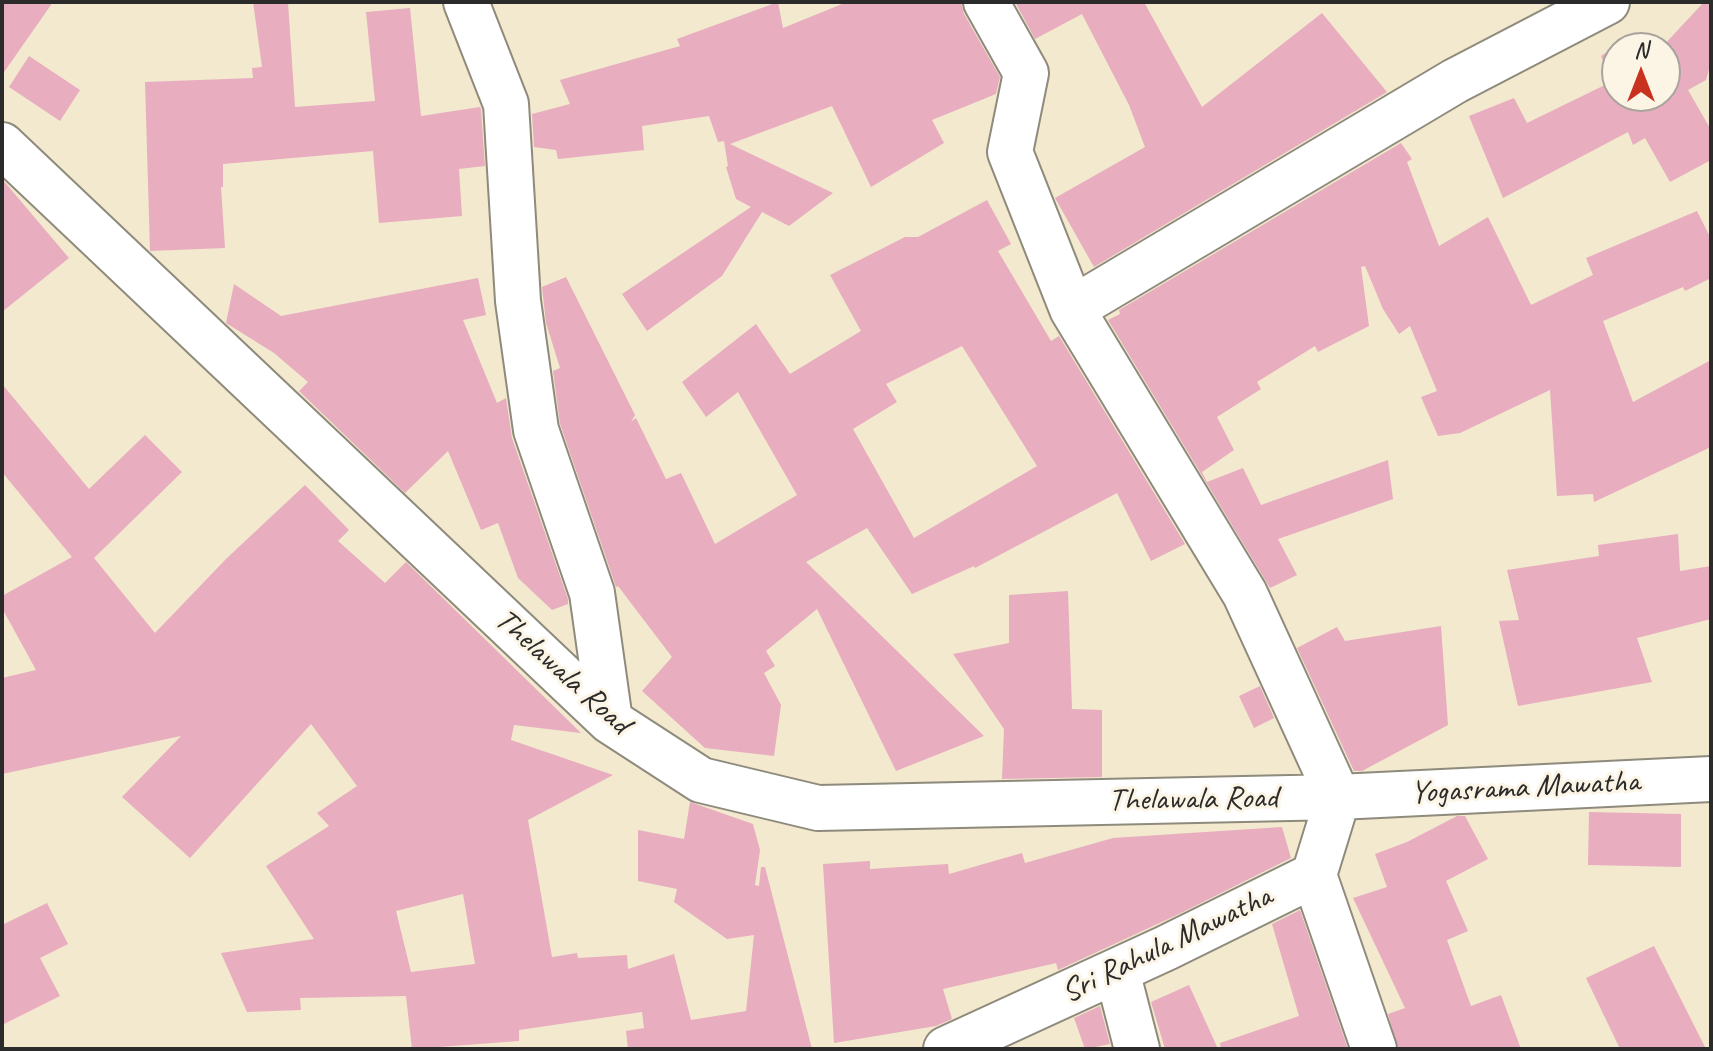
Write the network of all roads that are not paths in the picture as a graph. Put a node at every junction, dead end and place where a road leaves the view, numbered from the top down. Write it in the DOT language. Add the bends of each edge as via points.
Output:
graph roads {
  1 [pos="466,2"];
  2 [pos="986,2"];
  3 [pos="1607,2"];
  4 [pos="2,145"];
  5 [pos="1072,309"];
  6 [pos="610,721"];
  7 [pos="1711,779"];
  8 [pos="1338,797"];
  9 [pos="1314,875"];
  10 [pos="1117,971"];
  11 [pos="946,1049"];
  12 [pos="1137,1049"];
  13 [pos="1374,1049"];
  1 -- 6 [label="street" via="506,104 518,301 536,430 592,593"];
  2 -- 5 [label="street" via="1026,73 1010,152"];
  3 -- 5 [label="street" via="1455,81"];
  4 -- 6 [label="street, Thelawala Road"];
  5 -- 8 [label="street" via="1245,594"];
  6 -- 8 [label="street, Thelawala Road" via="701,780 818,808"];
  7 -- 8 [label="street, Yogasrama Mawatha"];
  8 -- 9 [label="street"];
  9 -- 10 [label="street, Sri Rahula Mawatha"];
  9 -- 13 [label="street"];
  10 -- 11 [label="street, Sri Rahula Mawatha"];
  10 -- 12 [label="street"];
}
